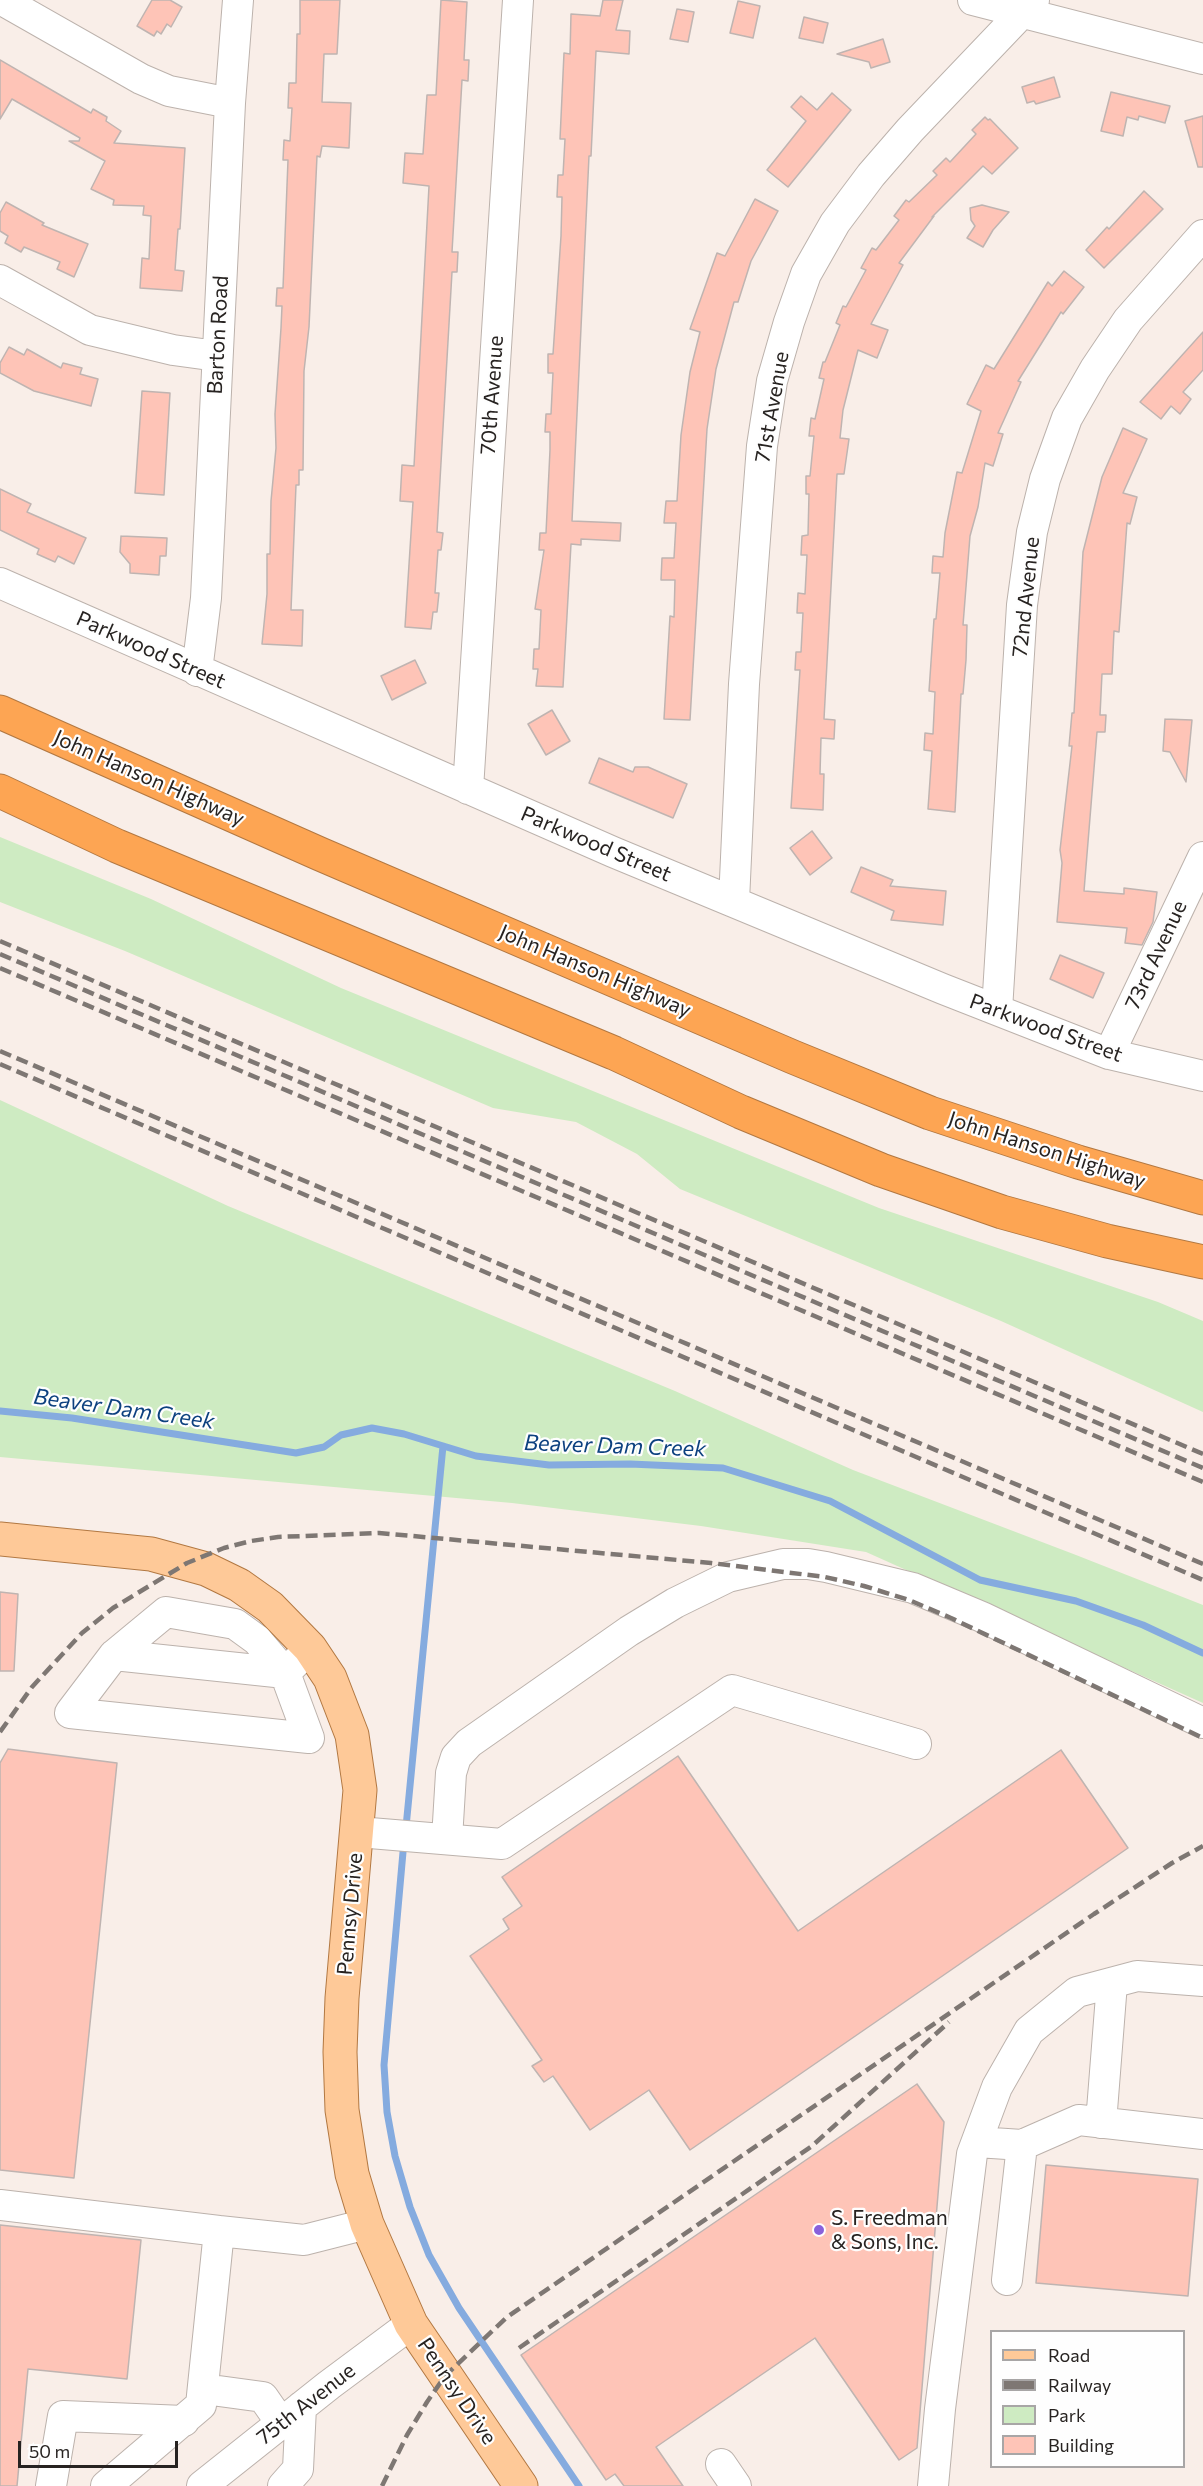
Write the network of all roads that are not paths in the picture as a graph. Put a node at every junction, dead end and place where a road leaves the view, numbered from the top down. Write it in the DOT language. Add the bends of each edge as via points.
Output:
graph roads {
  1 [pos="2,0"];
  2 [pos="238,0"];
  3 [pos="518,0"];
  4 [pos="973,0"];
  5 [pos="1028,7"];
  6 [pos="1203,59"];
  7 [pos="230,104"];
  8 [pos="1203,235"];
  9 [pos="0,280"];
  10 [pos="217,356"];
  11 [pos="0,583"];
  12 [pos="197,671"];
  13 [pos="0,712"];
  14 [pos="468,789"];
  15 [pos="0,791"];
  16 [pos="1203,857"];
  17 [pos="734,901"];
  18 [pos="997,1010"];
  19 [pos="1110,1054"];
  20 [pos="1201,1071"];
  21 [pos="1203,1198"];
  22 [pos="1203,1262"];
  23 [pos="0,1539"];
  24 [pos="310,1648"];
  25 [pos="114,1655"];
  26 [pos="285,1673"];
  27 [pos="1203,1723"];
  28 [pos="916,1743"];
  29 [pos="358,1832"];
  30 [pos="436,1838"];
  31 [pos="1203,1981"];
  32 [pos="1112,1983"];
  33 [pos="1101,2123"];
  34 [pos="1203,2134"];
  35 [pos="977,2142"];
  36 [pos="1022,2145"];
  37 [pos="0,2205"];
  38 [pos="367,2224"];
  39 [pos="219,2231"];
  40 [pos="1007,2280"];
  41 [pos="411,2324"];
  42 [pos="204,2389"];
  43 [pos="291,2415"];
  44 [pos="184,2421"];
  45 [pos="51,2486"];
  46 [pos="106,2486"];
  47 [pos="202,2486"];
  48 [pos="283,2486"];
  49 [pos="521,2486"];
  50 [pos="933,2486"];
  1 -- 7 [label="street" via="141,79 169,91"];
  2 -- 7 [label="street, Barton Road"];
  3 -- 14 [label="street, 70th Avenue"];
  4 -- 5 [label="street"];
  5 -- 6 [label="street"];
  5 -- 17 [label="street, 71st Avenue" via="910,130 842,213 806,274 789,322 772,381 762,446 744,684"];
  7 -- 10 [label="street, Barton Road"];
  8 -- 18 [label="street, 72nd Avenue" via="1128,320 1095,369 1067,418 1042,490 1022,606"];
  9 -- 10 [label="street" via="90,330 151,346"];
  10 -- 12 [label="street, Barton Road" via="206,598"];
  11 -- 12 [label="street, Parkwood Street"];
  12 -- 14 [label="street, Parkwood Street"];
  13 -- 21 [label="highway, John Hanson Highway" via="320,854 930,1113"];
  14 -- 17 [label="street, Parkwood Street"];
  15 -- 22 [label="highway" via="117,846 614,1053 741,1112 881,1170 1002,1212"];
  16 -- 19 [label="street, 73rd Avenue"];
  17 -- 18 [label="street, Parkwood Street"];
  18 -- 19 [label="street, Parkwood Street"];
  19 -- 20 [label="street, Parkwood Street"];
  23 -- 24 [label="main road, Pennsy Drive" via="151,1554 206,1569 239,1585 270,1607"];
  24 -- 26 [label="street"];
  24 -- 29 [label="main road, Pennsy Drive" via="330,1678 352,1735 360,1790"];
  25 -- 26 [label="street"];
  25 -- 26 [label="street" via="166,1612 235,1624 257,1640"];
  25 -- 26 [label="street" via="70,1713 309,1738"];
  27 -- 30 [label="street" via="913,1588 826,1567 783,1564 728,1577 675,1603 469,1743 456,1757"];
  28 -- 30 [label="street" via="732,1690 502,1844"];
  29 -- 30 [label="street"];
  29 -- 38 [label="main road, Pennsy Drive" via="342,1998 340,2083 348,2152"];
  31 -- 32 [label="street" via="1137,1976"];
  32 -- 33 [label="street"];
  32 -- 35 [label="street" via="1077,1992 1029,2031 997,2087"];
  33 -- 34 [label="street"];
  33 -- 36 [label="street" via="1079,2120"];
  35 -- 36 [label="street"];
  35 -- 50 [label="street" via="969,2177"];
  36 -- 40 [label="street"];
  37 -- 39 [label="street"];
  38 -- 39 [label="street" via="304,2241"];
  38 -- 41 [label="main road, Pennsy Drive"];
  39 -- 42 [label="street"];
  41 -- 43 [label="street, 75th Avenue"];
  41 -- 49 [label="main road, Pennsy Drive"];
  42 -- 43 [label="street" via="263,2397"];
  42 -- 44 [label="street" via="201,2405"];
  43 -- 47 [label="street, 75th Avenue"];
  43 -- 48 [label="street" via="297,2469"];
  44 -- 45 [label="street" via="63,2416"];
  44 -- 46 [label="street"];
}
